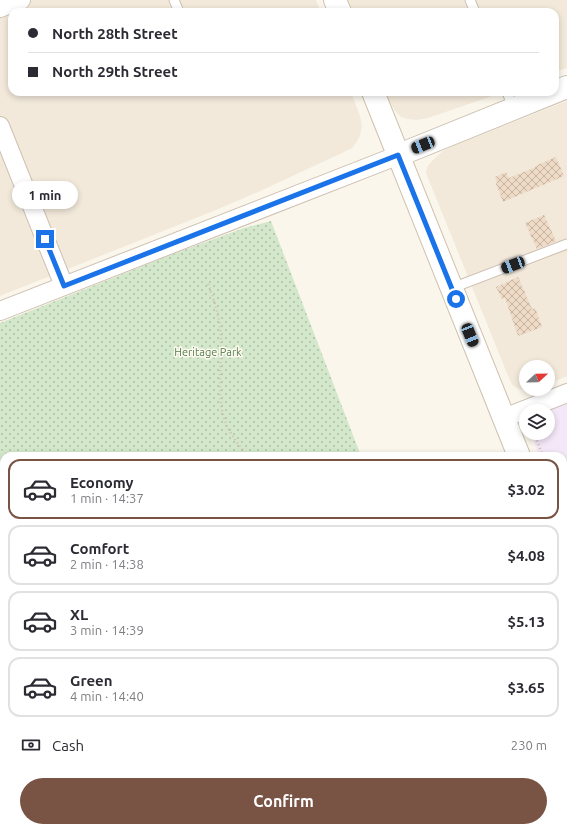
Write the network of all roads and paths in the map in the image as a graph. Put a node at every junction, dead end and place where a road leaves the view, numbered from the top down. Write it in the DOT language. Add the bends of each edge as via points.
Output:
graph roads {
  1 [pos="21,0"];
  2 [pos="0,8"];
  3 [pos="375,96"];
  4 [pos="528,96"];
  5 [pos="510,100"];
  6 [pos="0,126"];
  7 [pos="398,155"];
  8 [pos="567,244"];
  9 [pos="208,284"];
  10 [pos="64,286"];
  11 [pos="452,288"];
  12 [pos="0,311"];
  13 [pos="567,393"];
  14 [pos="504,418"];
  15 [pos="537,440"];
  16 [pos="244,452"];
  17 [pos="517,452"];
  18 [pos="541,452"];
  1 -- 2 [label="street"];
  3 -- 7 [label="main road"];
  4 -- 5 [label="main road"];
  5 -- 7 [label="main road"];
  6 -- 10 [label="street"];
  7 -- 10 [label="street"];
  7 -- 11 [label="main road"];
  8 -- 11 [label="lane"];
  9 -- 16 [label="path" via="220,322 221,400 224,415 228,428"];
  10 -- 12 [label="street"];
  11 -- 14 [label="main road"];
  13 -- 14 [label="street"];
  14 -- 17 [label="main road"];
  15 -- 18 [label="path"];
}
